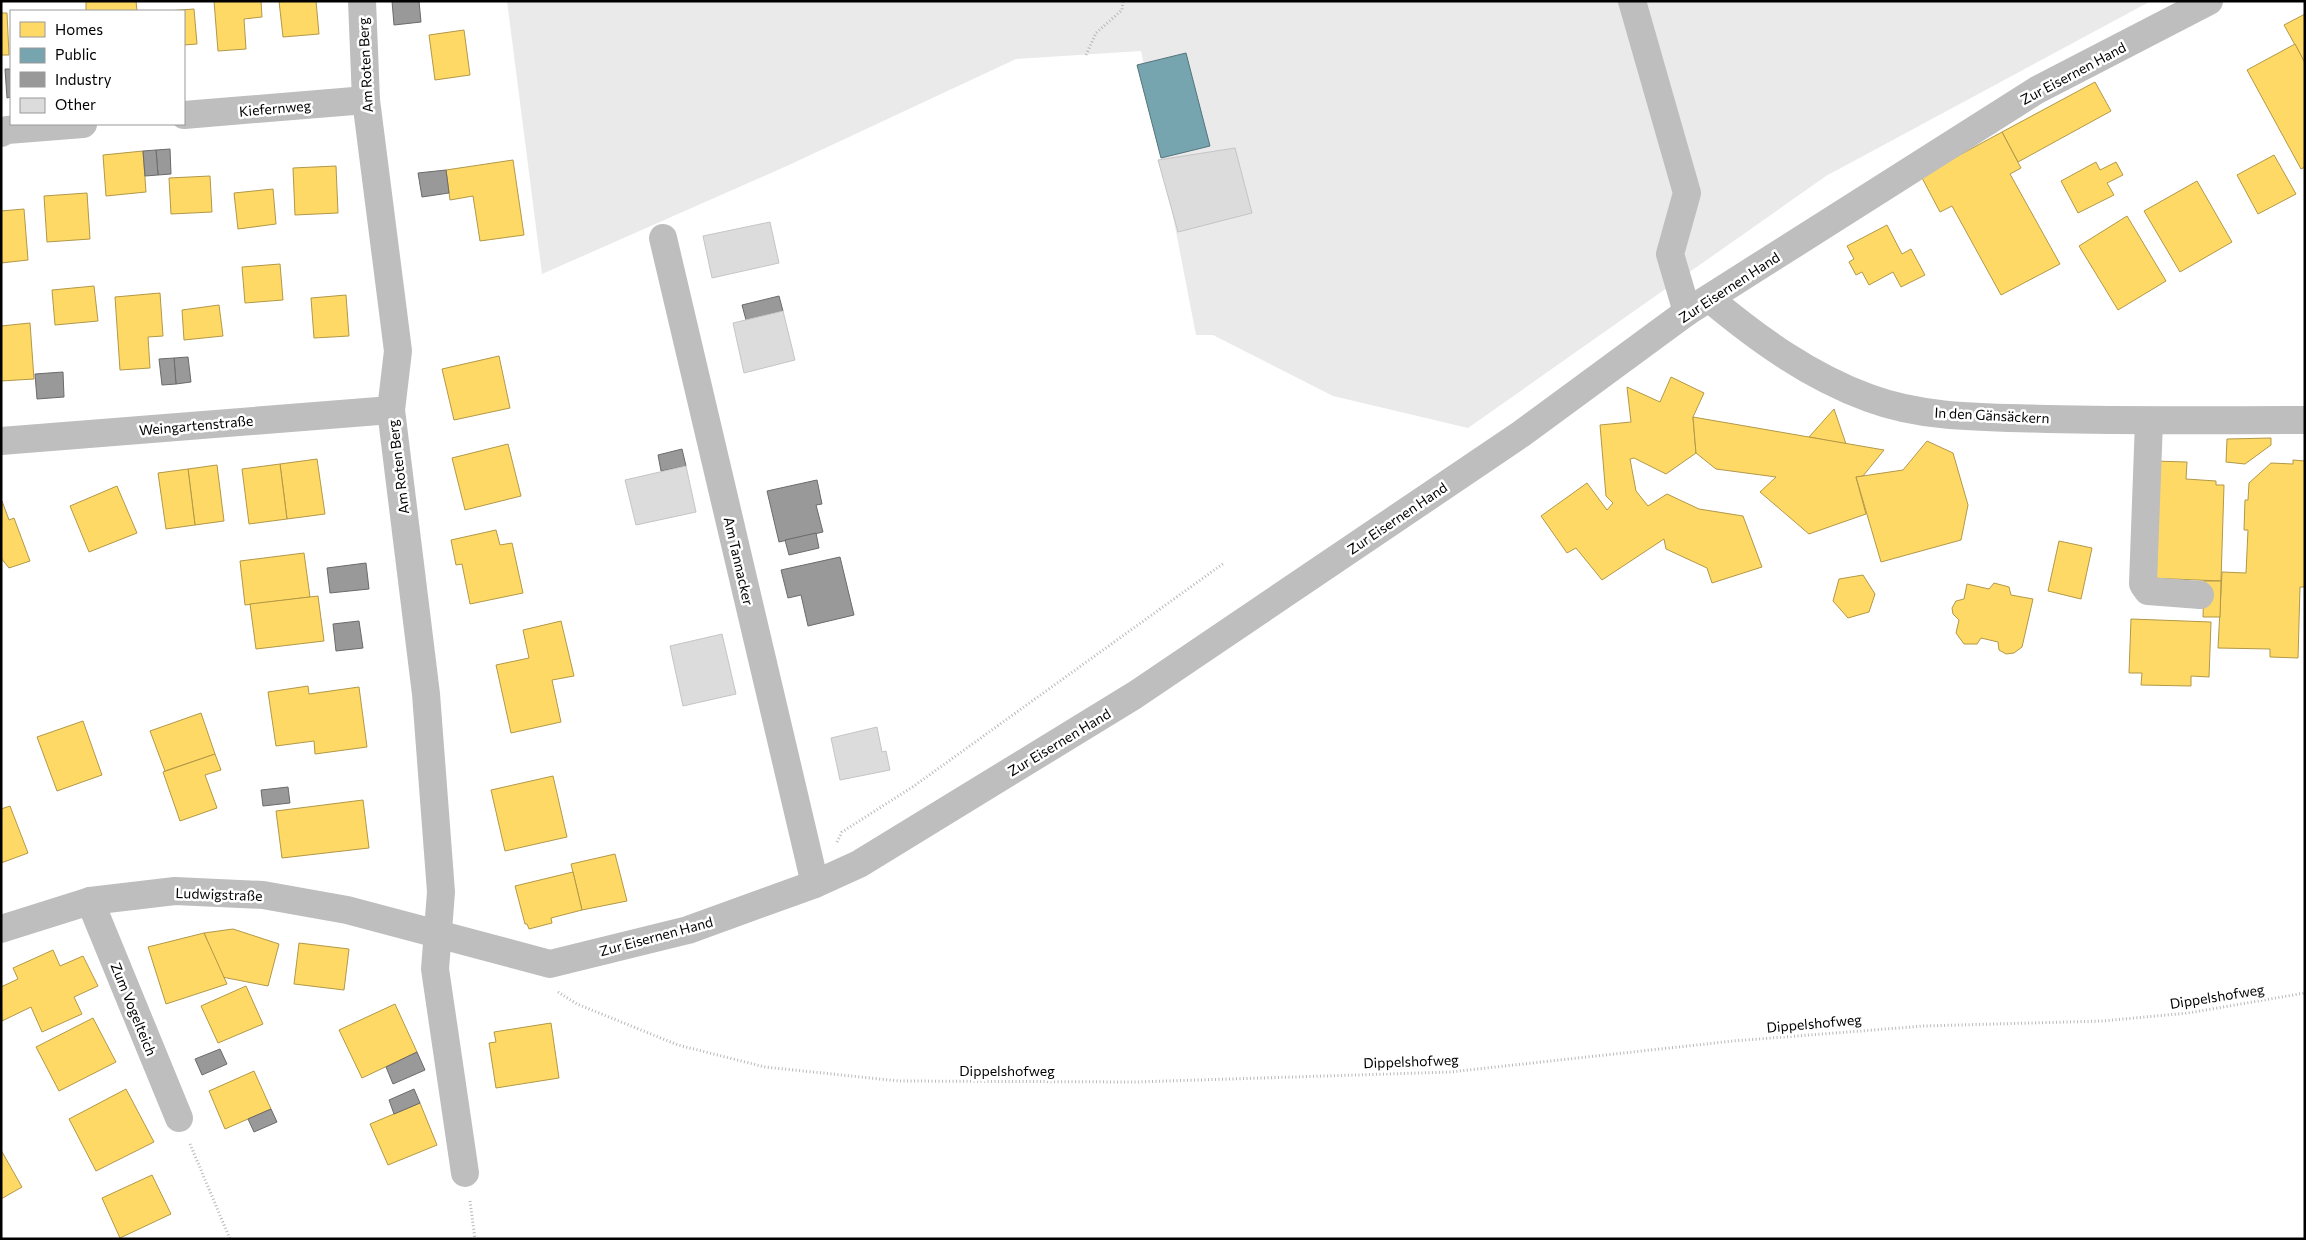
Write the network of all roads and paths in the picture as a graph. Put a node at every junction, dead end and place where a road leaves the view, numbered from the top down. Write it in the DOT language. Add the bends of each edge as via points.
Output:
graph roads {
  1 [pos="362,1"];
  2 [pos="1123,1"];
  3 [pos="1632,1"];
  4 [pos="2209,1"];
  5 [pos="1086,55"];
  6 [pos="366,100"];
  7 [pos="185,115"];
  8 [pos="70,125"];
  9 [pos="1,132"];
  10 [pos="664,238"];
  11 [pos="1699,306"];
  12 [pos="391,410"];
  13 [pos="2305,420"];
  14 [pos="2149,422"];
  15 [pos="1,441"];
  16 [pos="1224,563"];
  17 [pos="2200,595"];
  18 [pos="814,884"];
  19 [pos="90,901"];
  20 [pos="1,929"];
  21 [pos="437,934"];
  22 [pos="550,964"];
  23 [pos="2305,994"];
  24 [pos="179,1118"];
  25 [pos="465,1173"];
  26 [pos="230,1239"];
  27 [pos="475,1239"];
  1 -- 6 [label="street, Am Roten Berg"];
  2 -- 5 [label="path" via="1122,10 1096,33"];
  3 -- 11 [label="street" via="1687,192 1670,254"];
  4 -- 11 [label="street, Zur Eisernen Hand" via="2037,90"];
  6 -- 7 [label="street, Kiefernweg"];
  6 -- 12 [label="street, Am Roten Berg" via="398,351"];
  8 -- 9 [label="street"];
  10 -- 18 [label="street, Am Tannacker"];
  11 -- 14 [label="street, In den Gänsäckern" via="1734,320 1808,371 1870,399 1944,415"];
  11 -- 18 [label="street, Zur Eisernen Hand" via="1521,434 1135,695 859,864"];
  12 -- 15 [label="street, Weingartenstraße"];
  12 -- 21 [label="street, Am Roten Berg" via="426,694 441,892"];
  13 -- 14 [label="street, In den Gänsäckern"];
  14 -- 17 [label="street" via="2144,584 2148,591"];
  16 -- 18 [label="path" via="914,786 842,832"];
  18 -- 22 [label="street, Zur Eisernen Hand" via="688,930"];
  19 -- 20 [label="street, Ludwigstraße"];
  19 -- 21 [label="street, Ludwigstraße" via="174,891 263,895 347,910"];
  19 -- 24 [label="street, Zum Vogelteich"];
  21 -- 22 [label="street, Ludwigstraße"];
  21 -- 25 [label="street" via="435,969"];
  22 -- 23 [label="path, Dippelshofweg" via="558,992 576,1004 678,1045 765,1067 899,1081 1136,1082 1450,1072 1733,1041 1914,1027 2121,1020"];
  24 -- 26 [label="path"];
  25 -- 27 [label="path"];
}
